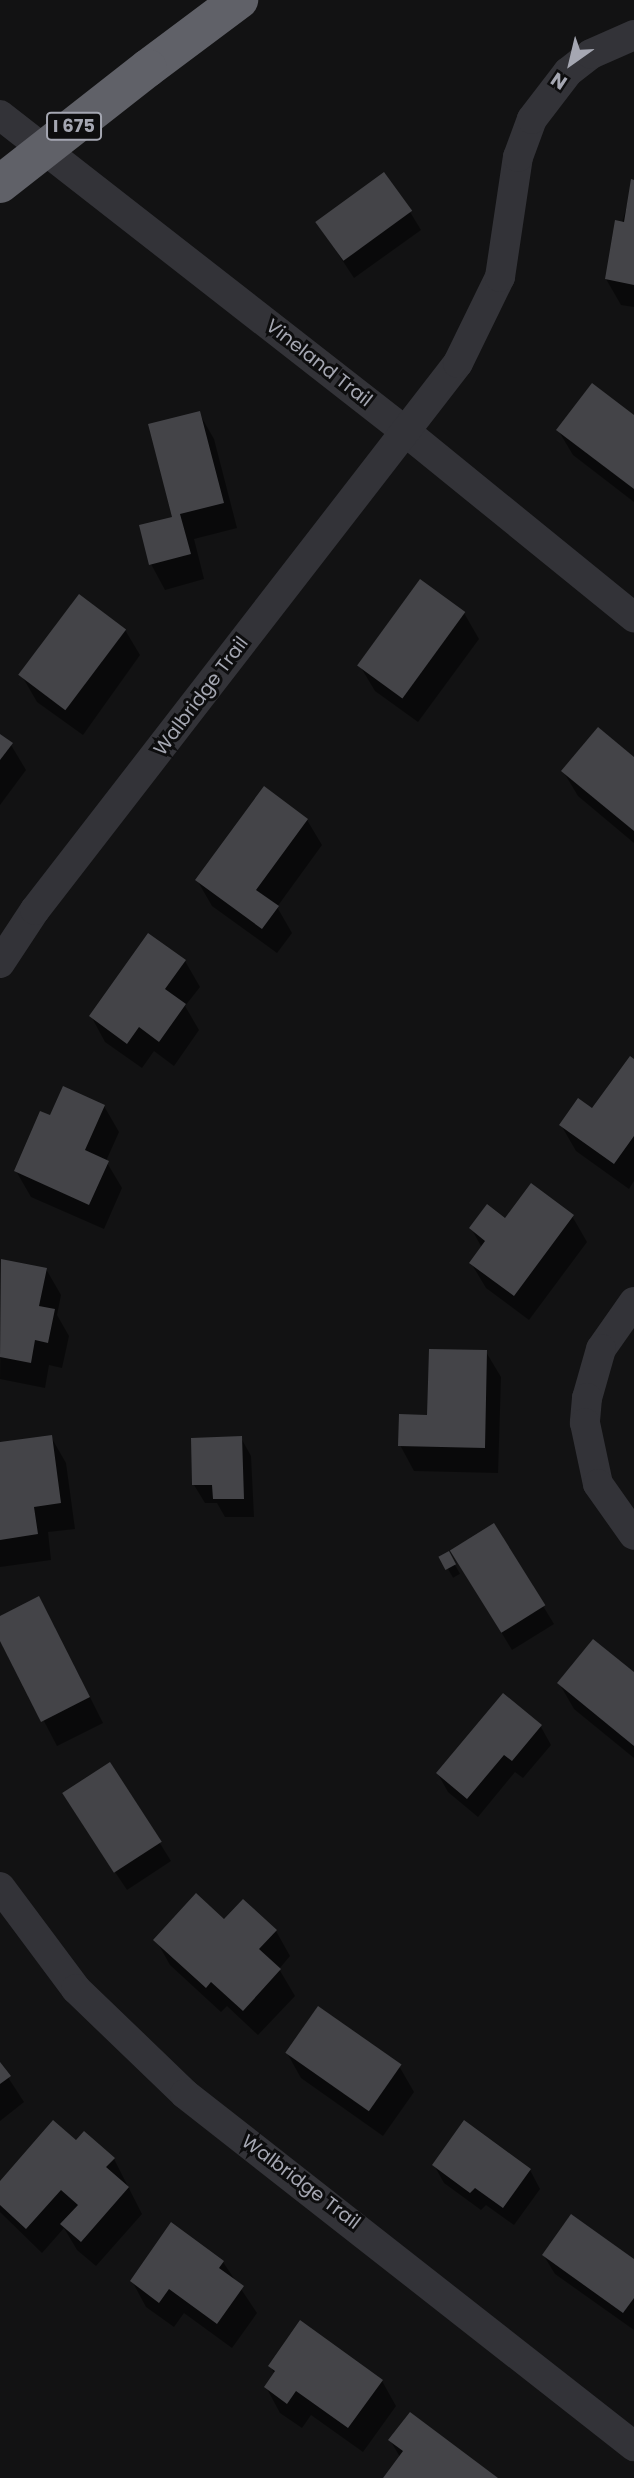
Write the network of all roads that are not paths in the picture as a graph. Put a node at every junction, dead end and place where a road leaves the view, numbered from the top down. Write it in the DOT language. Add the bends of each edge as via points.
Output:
graph roads {
  1 [pos="239,0"];
  2 [pos="634,35"];
  3 [pos="0,115"];
  4 [pos="0,184"];
  5 [pos="406,432"];
  6 [pos="634,617"];
  7 [pos="0,963"];
  8 [pos="634,1302"];
  9 [pos="634,1535"];
  10 [pos="0,1887"];
  11 [pos="634,2446"];
  1 -- 4 [label="highway, I 675, bridge"];
  2 -- 5 [label="street, Walbridge Trail" via="591,54 568,72 532,119 518,157 500,277 458,363"];
  3 -- 5 [label="street, Vineland Trail"];
  5 -- 6 [label="street, Vineland Trail"];
  5 -- 7 [label="street, Walbridge Trail" via="35,910"];
  8 -- 9 [label="street" via="601,1349 589,1386 585,1423 598,1484"];
  10 -- 11 [label="street, Walbridge Trail" via="76,1989 185,2094"];
}
